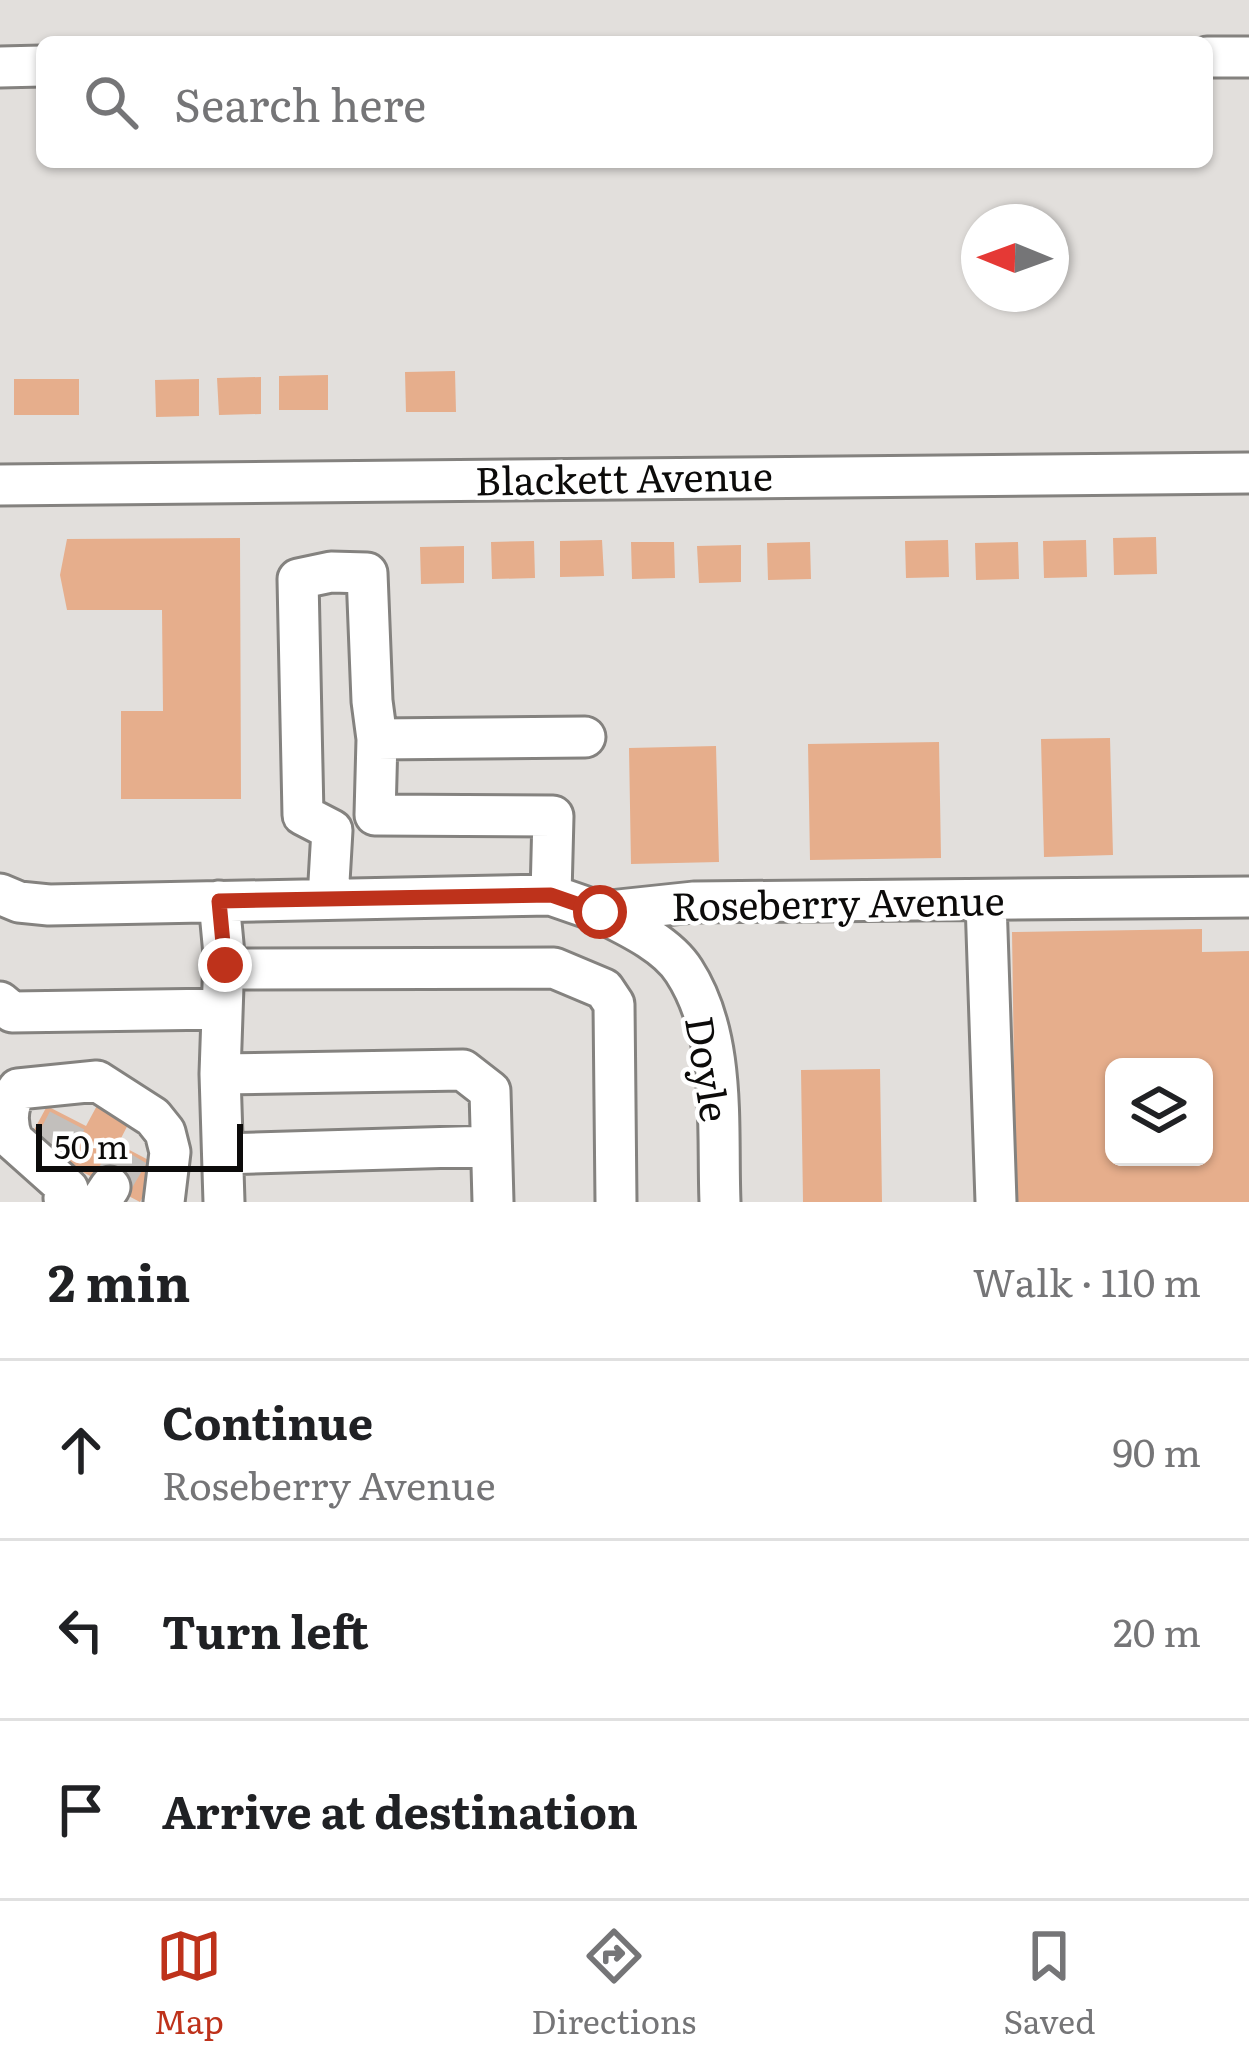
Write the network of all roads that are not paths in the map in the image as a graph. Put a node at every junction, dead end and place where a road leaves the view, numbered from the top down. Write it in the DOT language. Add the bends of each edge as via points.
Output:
graph roads {
  1 [pos="1213,57"];
  2 [pos="1249,57"];
  3 [pos="36,66"];
  4 [pos="0,67"];
  5 [pos="1249,473"];
  6 [pos="0,485"];
  7 [pos="585,737"];
  8 [pos="377,739"];
  9 [pos="375,815"];
  10 [pos="332,830"];
  11 [pos="551,895"];
  12 [pos="1249,897"];
  13 [pos="328,899"];
  14 [pos="219,901"];
  15 [pos="986,901"];
  16 [pos="3,903"];
  17 [pos="600,912"];
  18 [pos="224,956"];
  19 [pos="0,1002"];
  20 [pos="222,1009"];
  21 [pos="220,1074"];
  22 [pos="88,1082"];
  23 [pos="68,1117"];
  24 [pos="153,1117"];
  25 [pos="491,1146"];
  26 [pos="131,1150"];
  27 [pos="223,1154"];
  28 [pos="70,1190"];
  29 [pos="164,1202"];
  30 [pos="224,1202"];
  31 [pos="493,1202"];
  32 [pos="616,1202"];
  33 [pos="720,1202"];
  34 [pos="995,1202"];
  1 -- 2 [label="street"];
  3 -- 4 [label="street"];
  5 -- 6 [label="street, Blackett Avenue"];
  7 -- 8 [label="street"];
  8 -- 9 [label="street"];
  8 -- 10 [label="street" via="367,573 298,578 303,815"];
  9 -- 10 [label="street"];
  9 -- 11 [label="street" via="553,816"];
  10 -- 13 [label="street"];
  11 -- 13 [label="street, Roseberry Avenue"];
  11 -- 17 [label="street, Roseberry Avenue"];
  12 -- 15 [label="street, Roseberry Avenue"];
  13 -- 14 [label="street, Roseberry Avenue"];
  14 -- 16 [label="street, Roseberry Avenue"];
  14 -- 18 [label="street"];
  15 -- 17 [label="street, Roseberry Avenue" via="694,902"];
  15 -- 34 [label="street"];
  17 -- 33 [label="street, Doyle" via="684,969 708,1029"];
  18 -- 20 [label="street"];
  18 -- 32 [label="street" via="233,969 554,968 604,989 614,1004"];
  19 -- 20 [label="street" via="12,1012"];
  20 -- 21 [label="street"];
  21 -- 25 [label="street" via="463,1070 490,1091"];
  21 -- 27 [label="street"];
  22 -- 23 [label="street"];
  22 -- 24 [label="street"];
  22 -- 28 [label="street" via="18,1089 11,1097 13,1140"];
  24 -- 26 [label="street"];
  24 -- 29 [label="street" via="170,1152"];
  25 -- 27 [label="street"];
  25 -- 31 [label="street"];
  27 -- 30 [label="street"];
}
